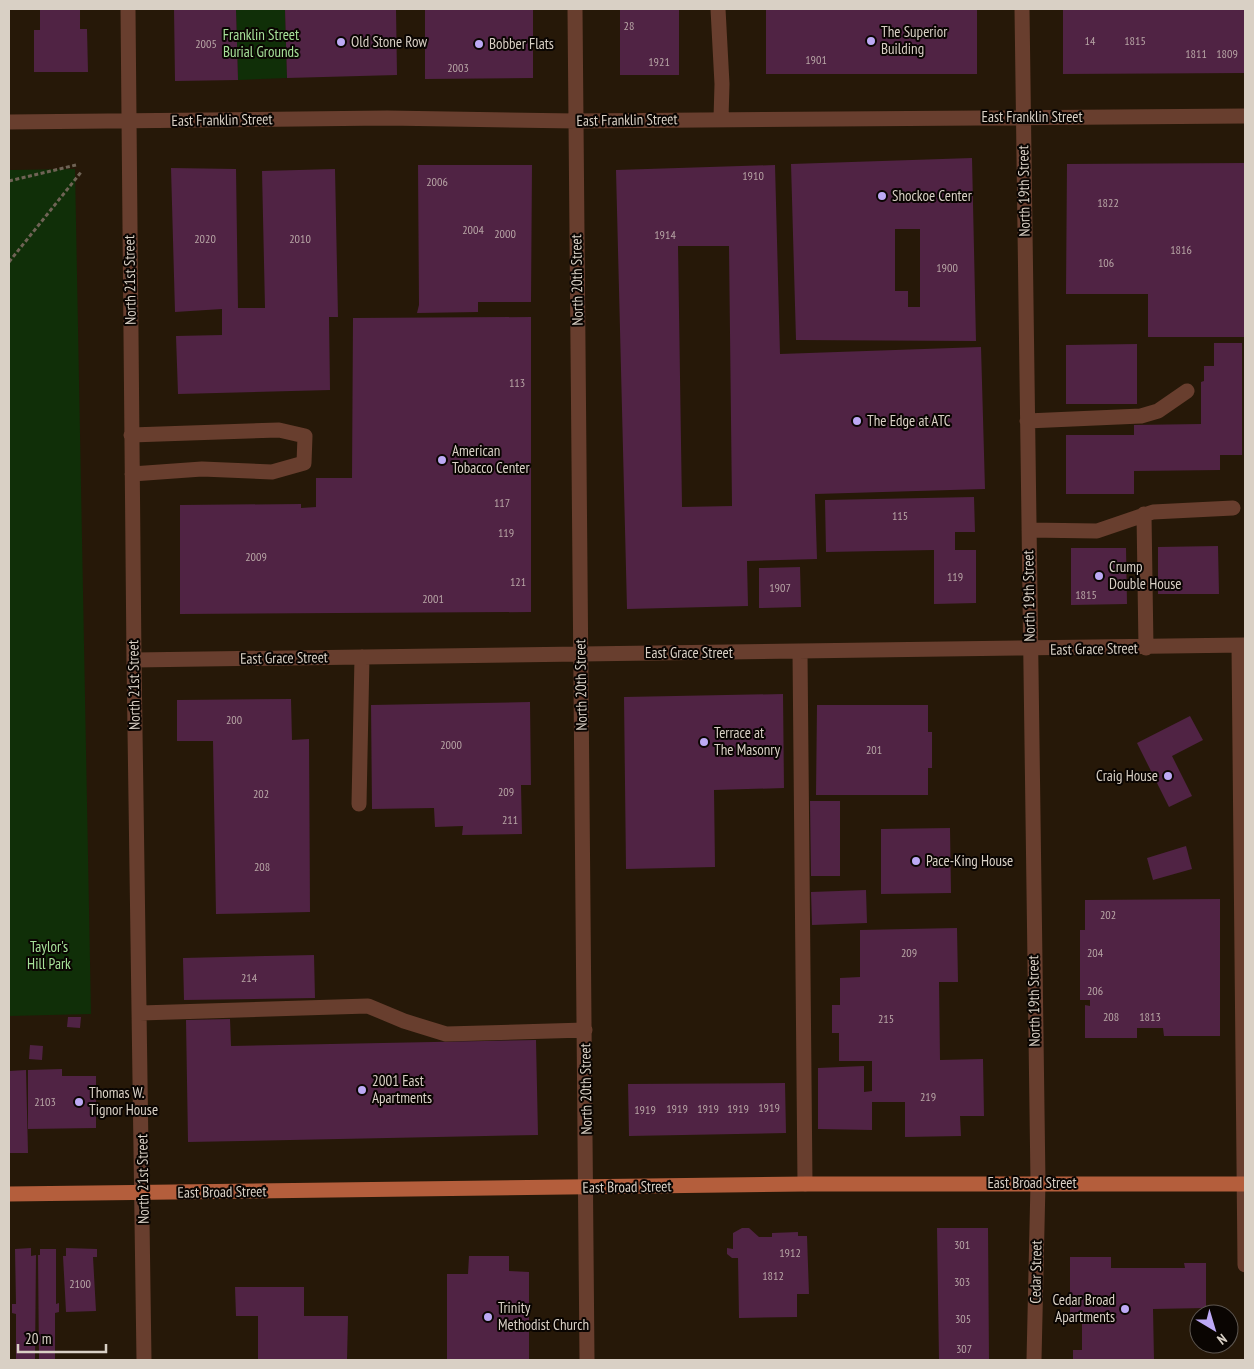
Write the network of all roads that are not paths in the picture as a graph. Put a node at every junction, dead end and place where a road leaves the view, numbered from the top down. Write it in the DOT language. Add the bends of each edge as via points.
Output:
graph roads {
  1 [pos="128,9"];
  2 [pos="575,9"];
  3 [pos="718,9"];
  4 [pos="1022,9"];
  5 [pos="1245,116"];
  6 [pos="1023,117"];
  7 [pos="721,119"];
  8 [pos="129,121"];
  9 [pos="576,121"];
  10 [pos="9,122"];
  11 [pos="1187,391"];
  12 [pos="1027,421"];
  13 [pos="131,435"];
  14 [pos="132,474"];
  15 [pos="1233,508"];
  16 [pos="1144,514"];
  17 [pos="1029,530"];
  18 [pos="1242,646"];
  19 [pos="1146,648"];
  20 [pos="1030,650"];
  21 [pos="800,652"];
  22 [pos="581,654"];
  23 [pos="362,657"];
  24 [pos="134,660"];
  25 [pos="359,804"];
  26 [pos="1244,1003"];
  27 [pos="140,1012"];
  28 [pos="585,1030"];
  29 [pos="1038,1183"];
  30 [pos="805,1184"];
  31 [pos="1244,1184"];
  32 [pos="587,1188"];
  33 [pos="143,1193"];
  34 [pos="9,1194"];
  35 [pos="1245,1266"];
  36 [pos="144,1360"];
  37 [pos="587,1360"];
  38 [pos="1034,1360"];
  1 -- 8 [label="street, North 21st Street"];
  2 -- 9 [label="street, North 20th Street"];
  3 -- 7 [label="street"];
  4 -- 6 [label="street, North 19th Street"];
  5 -- 6 [label="street, East Franklin Street"];
  6 -- 7 [label="street, East Franklin Street"];
  6 -- 12 [label="street, North 19th Street"];
  7 -- 9 [label="street, East Franklin Street"];
  8 -- 9 [label="street, East Franklin Street" via="387,118"];
  8 -- 10 [label="street, East Franklin Street"];
  8 -- 13 [label="street, North 21st Street"];
  9 -- 22 [label="street, North 20th Street"];
  11 -- 12 [label="street" via="1158,411 1141,416"];
  12 -- 17 [label="street, North 19th Street"];
  13 -- 14 [label="street, North 21st Street"];
  13 -- 14 [label="street" via="279,430 304,436 304,463 272,472 202,469"];
  14 -- 24 [label="street, North 21st Street"];
  15 -- 16 [label="street"];
  16 -- 17 [label="street" via="1097,530"];
  16 -- 19 [label="street"];
  17 -- 20 [label="street, North 19th Street"];
  18 -- 19 [label="street, East Grace Street"];
  18 -- 26 [label="street"];
  19 -- 20 [label="street, East Grace Street"];
  20 -- 21 [label="street, East Grace Street"];
  20 -- 29 [label="street, North 19th Street"];
  21 -- 22 [label="street, East Grace Street"];
  21 -- 30 [label="street"];
  22 -- 23 [label="street, East Grace Street"];
  22 -- 28 [label="street, North 20th Street"];
  23 -- 24 [label="street, East Grace Street"];
  23 -- 25 [label="street"];
  24 -- 27 [label="street, North 21st Street"];
  26 -- 31 [label="street"];
  27 -- 28 [label="street" via="368,1006 446,1034"];
  27 -- 33 [label="street, North 21st Street"];
  28 -- 32 [label="street, North 20th Street"];
  29 -- 30 [label="main road, East Broad Street"];
  29 -- 31 [label="main road, East Broad Street"];
  29 -- 38 [label="street, Cedar Street"];
  30 -- 32 [label="main road, East Broad Street"];
  31 -- 35 [label="street"];
  32 -- 33 [label="main road, East Broad Street"];
  32 -- 37 [label="street, North 20th Street"];
  33 -- 34 [label="main road, East Broad Street"];
  33 -- 36 [label="street, North 21st Street"];
}
